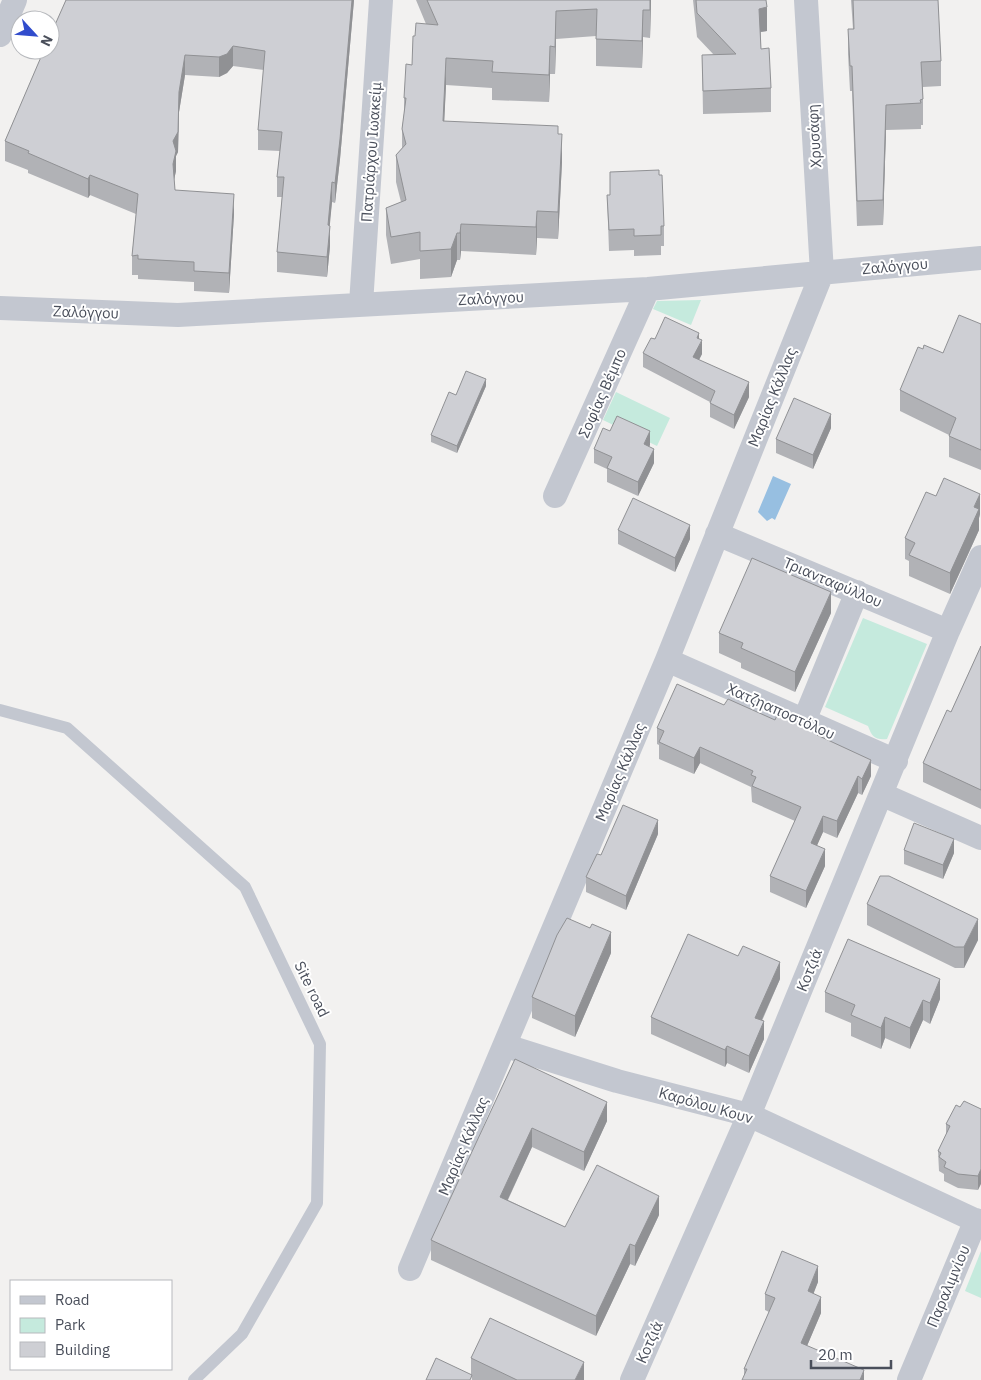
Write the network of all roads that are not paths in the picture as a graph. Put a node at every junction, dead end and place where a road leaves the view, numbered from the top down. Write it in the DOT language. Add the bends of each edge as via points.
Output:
graph roads {
  1 [pos="381,0"];
  2 [pos="806,0"];
  3 [pos="9,5"];
  4 [pos="0,35"];
  5 [pos="981,258"];
  6 [pos="822,273"];
  7 [pos="648,289"];
  8 [pos="361,304"];
  9 [pos="0,308"];
  10 [pos="555,496"];
  11 [pos="717,534"];
  12 [pos="981,557"];
  13 [pos="857,592"];
  14 [pos="948,631"];
  15 [pos="667,660"];
  16 [pos="0,710"];
  17 [pos="804,721"];
  18 [pos="896,761"];
  19 [pos="881,794"];
  20 [pos="981,838"];
  21 [pos="506,1046"];
  22 [pos="748,1116"];
  23 [pos="978,1222"];
  24 [pos="410,1269"];
  25 [pos="194,1380"];
  26 [pos="632,1380"];
  27 [pos="909,1380"];
  1 -- 8 [label="street, Πατριάρχου Ιωακείμ"];
  2 -- 6 [label="street, Χρυσάφη"];
  3 -- 4 [label="street"];
  5 -- 6 [label="street, Ζαλόγγου"];
  6 -- 7 [label="street, Ζαλόγγου"];
  6 -- 11 [label="street, Μαρίας Κάλλας"];
  7 -- 8 [label="street, Ζαλόγγου"];
  7 -- 10 [label="street, Σοφίας Βέμπο"];
  8 -- 9 [label="street, Ζαλόγγου" via="178,315"];
  11 -- 13 [label="street, Τριανταφύλλου"];
  11 -- 15 [label="street, Μαρίας Κάλλας"];
  12 -- 14 [label="street, Κοτζιά"];
  13 -- 14 [label="street, Τριανταφύλλου"];
  13 -- 17 [label="street"];
  14 -- 18 [label="street, Κοτζιά"];
  15 -- 17 [label="street, Χατζηαποστόλου"];
  15 -- 21 [label="street, Μαρίας Κάλλας"];
  16 -- 25 [label="lane, Site road" via="67,728 244,887 320,1044 317,1203 242,1334"];
  17 -- 18 [label="street, Χατζηαποστόλου"];
  18 -- 19 [label="street, Κοτζιά"];
  19 -- 20 [label="street"];
  19 -- 22 [label="street, Κοτζιά"];
  21 -- 22 [label="street, Καρόλου Κουν" via="617,1081"];
  21 -- 24 [label="street, Μαρίας Κάλλας"];
  22 -- 23 [label="street, Καρόλου Κουν"];
  22 -- 26 [label="street, Κοτζιά"];
  23 -- 27 [label="street, Παραλιμνίου"];
}
